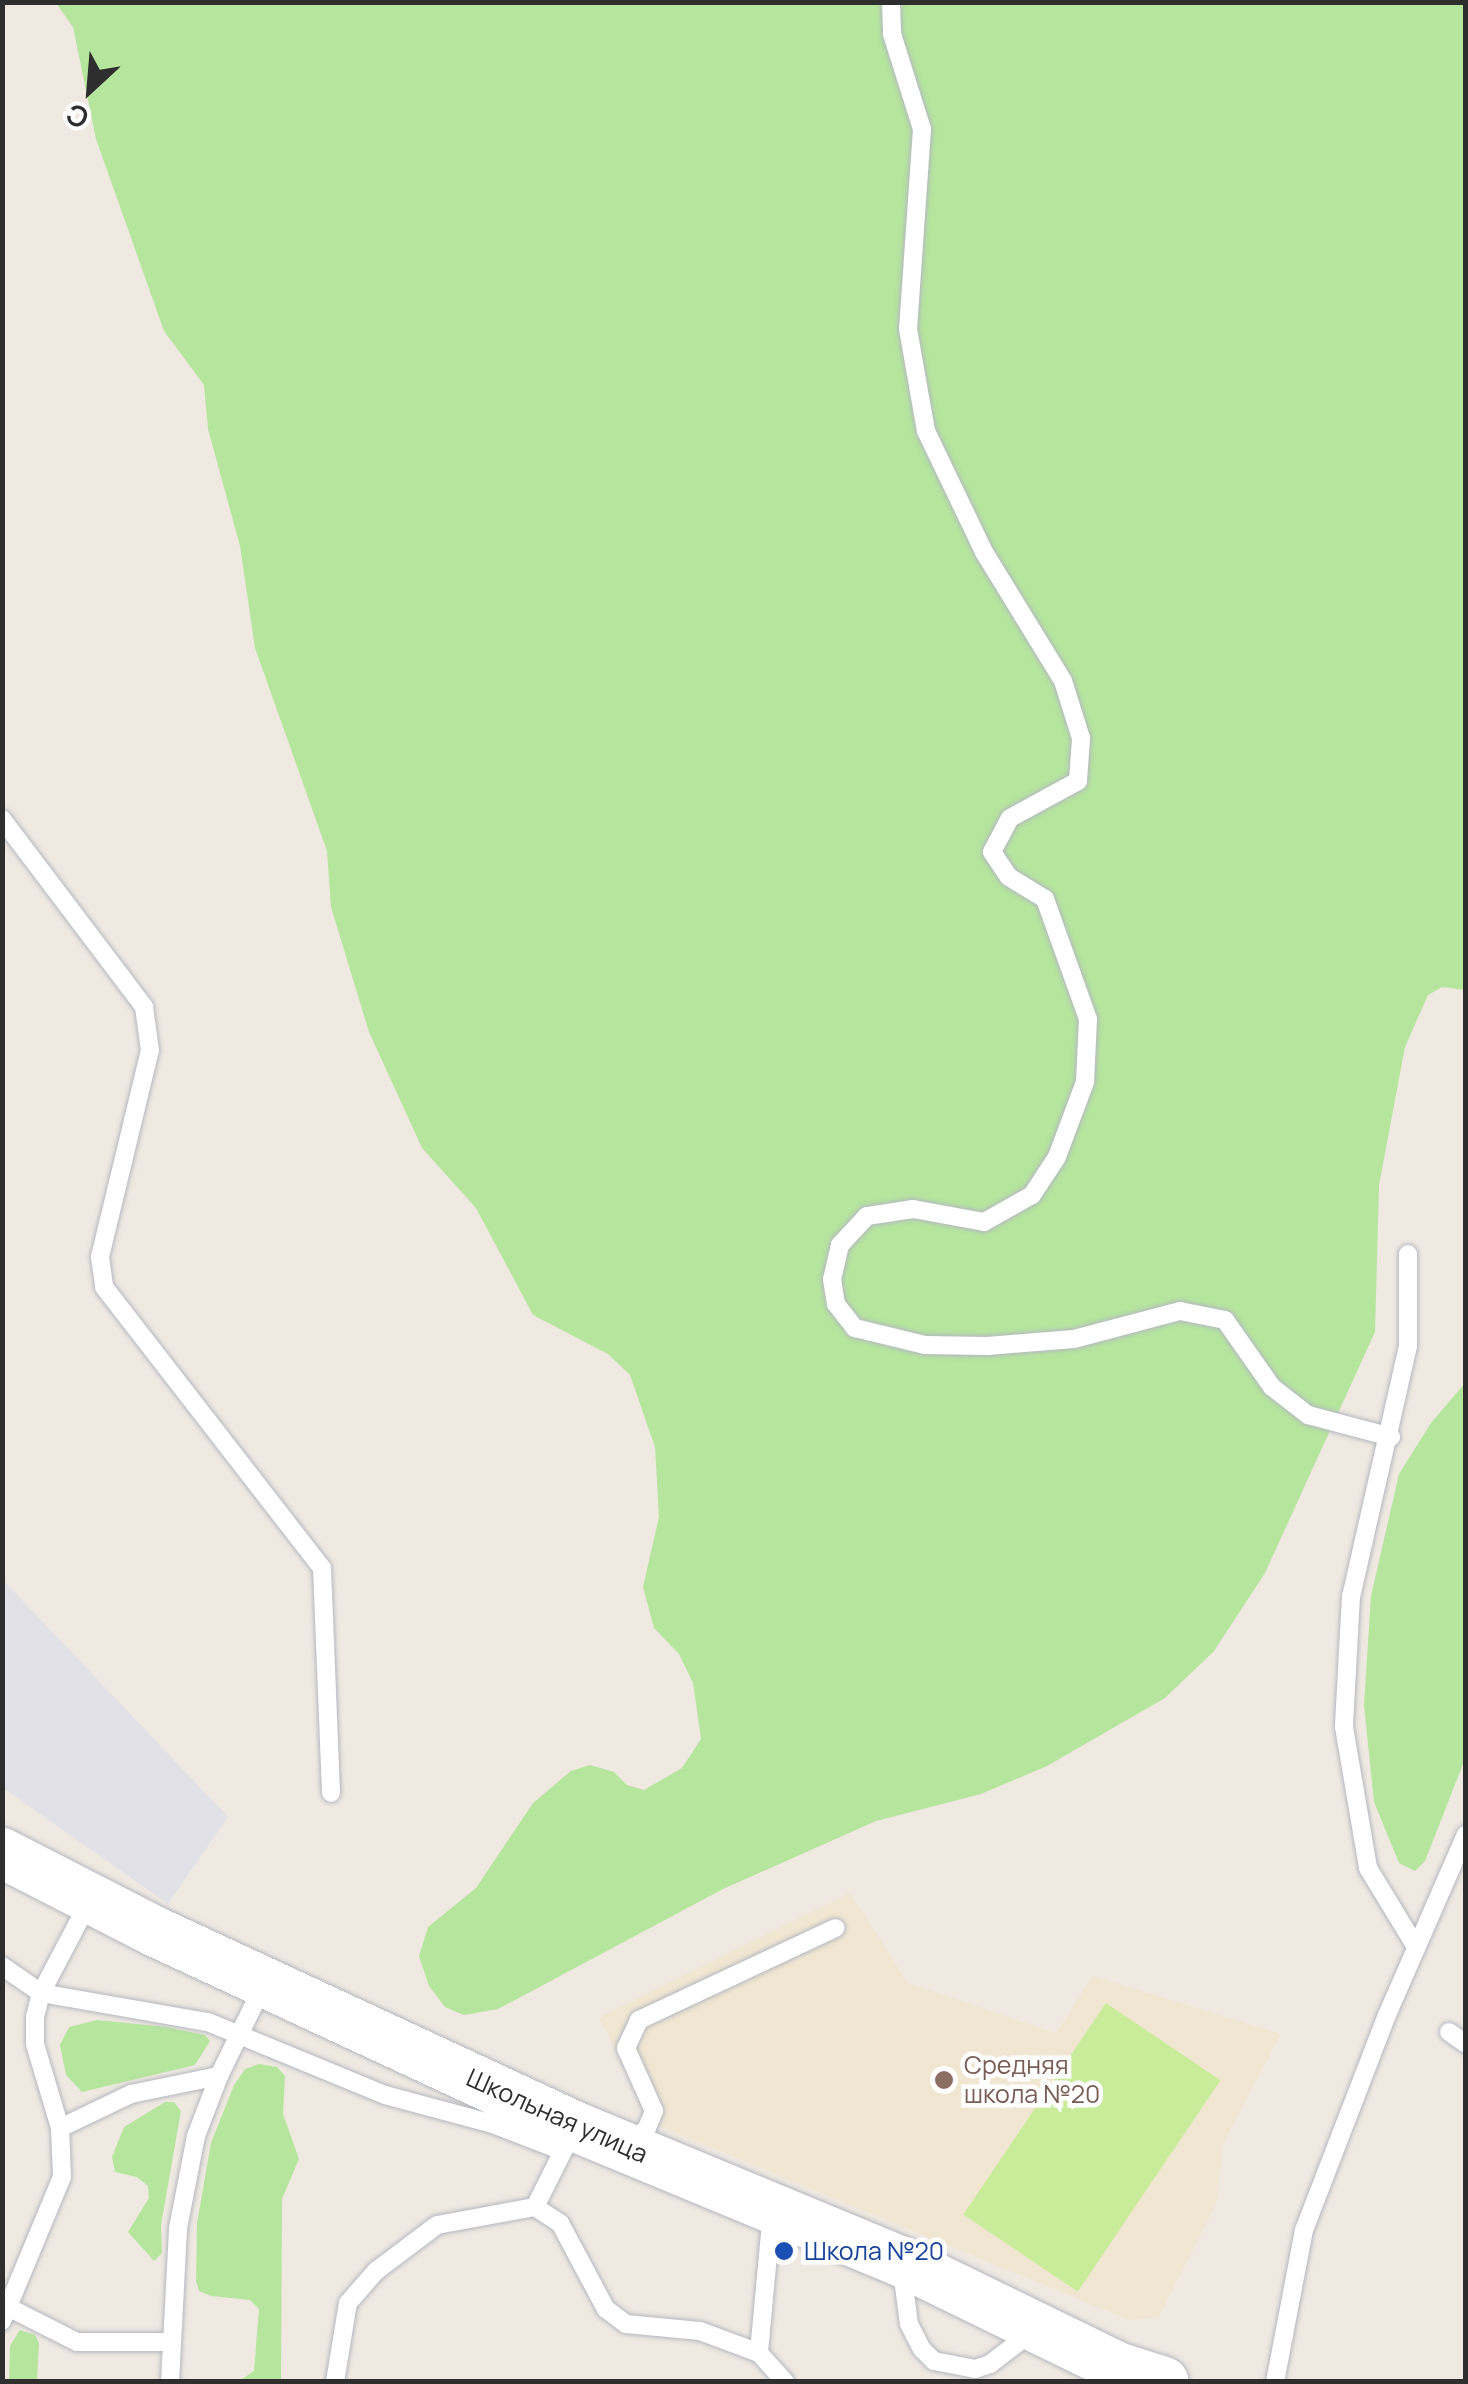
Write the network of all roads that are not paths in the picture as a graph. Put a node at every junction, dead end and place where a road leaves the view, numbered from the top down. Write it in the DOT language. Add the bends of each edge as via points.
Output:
graph roads {
  1 [pos="891,2"];
  2 [pos="2,819"];
  3 [pos="1408,1254"];
  4 [pos="1390,1437"];
  5 [pos="332,1793"];
  6 [pos="1466,1834"];
  7 [pos="14,1869"];
  8 [pos="91,1900"];
  9 [pos="835,1928"];
  10 [pos="1416,1947"];
  11 [pos="2,1966"];
  12 [pos="265,1983"];
  13 [pos="41,1994"];
  14 [pos="1449,2032"];
  15 [pos="239,2035"];
  16 [pos="1466,2044"];
  17 [pos="219,2076"];
  18 [pos="60,2128"];
  19 [pos="586,2141"];
  20 [pos="535,2207"];
  21 [pos="772,2207"];
  22 [pos="900,2261"];
  23 [pos="5,2310"];
  24 [pos="1036,2328"];
  25 [pos="172,2342"];
  26 [pos="760,2353"];
  27 [pos="1114,2374"];
  28 [pos="170,2382"];
  29 [pos="335,2382"];
  30 [pos="784,2382"];
  31 [pos="1164,2382"];
  32 [pos="1275,2382"];
  1 -- 4 [label="lane" via="892,34 922,129 908,329 926,432 984,552 1063,681 1081,738 1078,782 1010,818 992,852 1009,878 1045,900 1088,1019 1085,1082 1057,1156 1032,1195 984,1222 912,1209 867,1216 840,1245 832,1279 836,1304 855,1328 925,1345 1074,1340 1180,1311 1225,1320 1272,1388 1308,1415"];
  2 -- 5 [label="lane" via="144,1006 150,1050 100,1258 104,1287 322,1568"];
  3 -- 4 [label="lane" via="1408,1346"];
  4 -- 10 [label="lane" via="1351,1596 1344,1726 1368,1868"];
  6 -- 10 [label="lane"];
  7 -- 8 [label="main road, Школьная улица"];
  8 -- 12 [label="main road, Школьная улица"];
  8 -- 13 [label="lane"];
  9 -- 19 [label="lane" via="639,2020 626,2048 654,2111 646,2130"];
  10 -- 32 [label="lane" via="1304,2230"];
  11 -- 13 [label="lane"];
  12 -- 15 [label="lane"];
  12 -- 19 [label="main road, Школьная улица"];
  13 -- 15 [label="lane" via="196,2020"];
  13 -- 18 [label="lane" via="35,2044"];
  14 -- 16 [label="lane"];
  15 -- 17 [label="lane"];
  15 -- 19 [label="lane" via="385,2095"];
  17 -- 18 [label="lane" via="132,2094"];
  17 -- 25 [label="lane" via="196,2136 178,2228"];
  18 -- 23 [label="lane" via="62,2177"];
  19 -- 20 [label="lane"];
  19 -- 21 [label="main road, Школьная улица"];
  20 -- 26 [label="lane" via="560,2222 606,2310 626,2324 700,2331"];
  20 -- 29 [label="lane" via="437,2225 376,2272 348,2304"];
  21 -- 22 [label="main road, Школьная улица"];
  21 -- 26 [label="lane"];
  22 -- 24 [label="main road, Школьная улица"];
  22 -- 24 [label="lane" via="910,2324 934,2361 975,2370"];
  23 -- 25 [label="lane" via="77,2342"];
  24 -- 27 [label="main road, Школьная улица"];
  25 -- 28 [label="lane"];
  26 -- 30 [label="lane"];
  27 -- 31 [label="main road, Школьная улица"];
}
